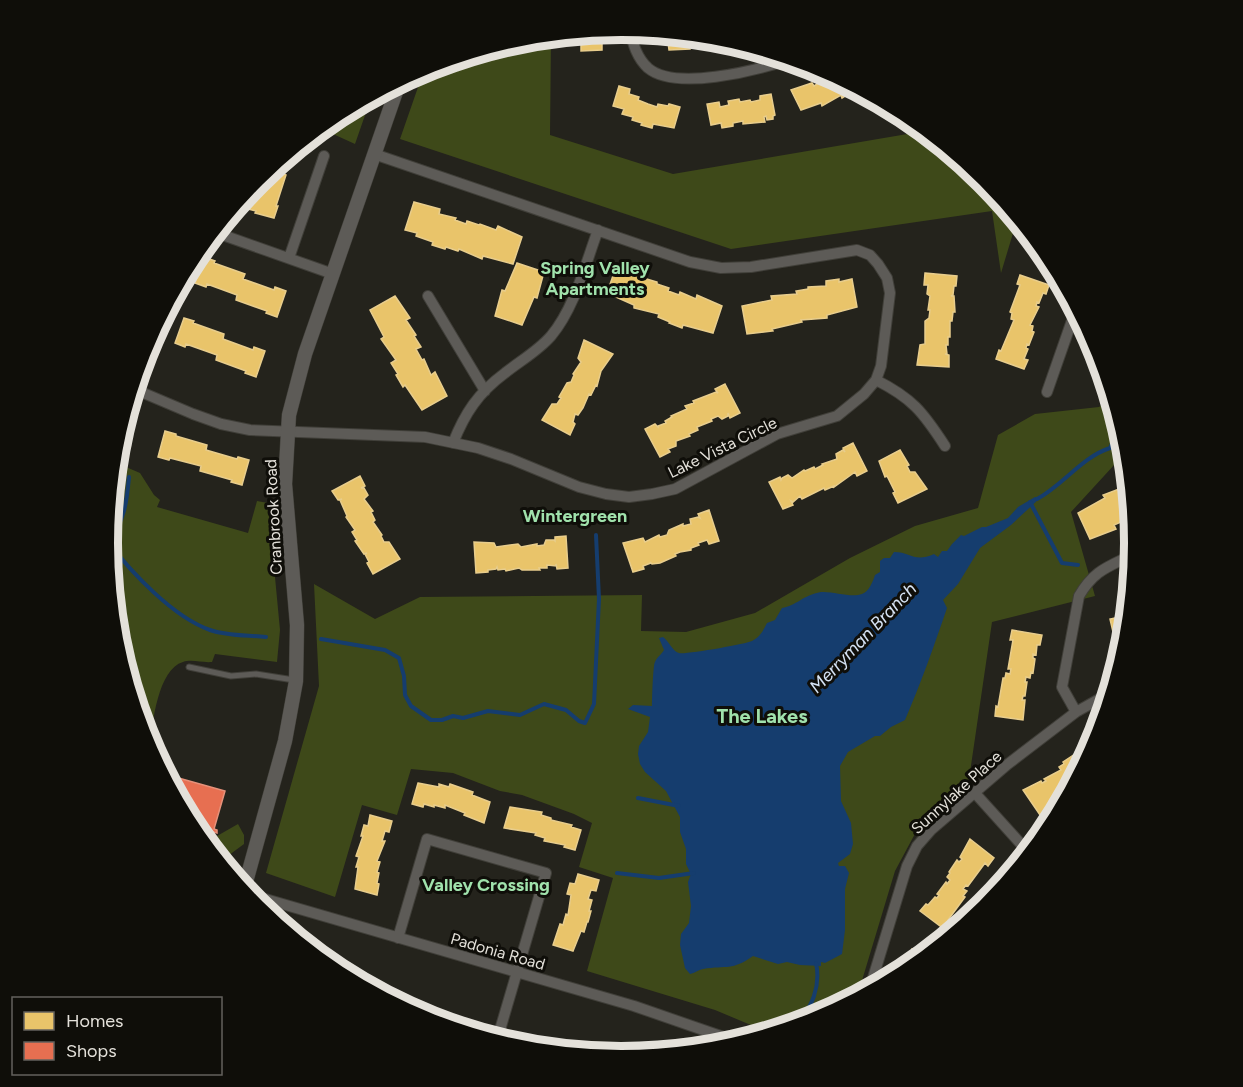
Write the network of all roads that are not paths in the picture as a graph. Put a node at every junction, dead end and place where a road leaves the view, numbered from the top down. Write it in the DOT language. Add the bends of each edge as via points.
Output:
graph roads {
  1 [pos="632,41"];
  2 [pos="772,64"];
  3 [pos="395,94"];
  4 [pos="374,154"];
  5 [pos="324,156"];
  6 [pos="598,230"];
  7 [pos="223,235"];
  8 [pos="289,258"];
  9 [pos="333,274"];
  10 [pos="428,296"];
  11 [pos="1072,320"];
  12 [pos="876,380"];
  13 [pos="485,391"];
  14 [pos="142,392"];
  15 [pos="1047,392"];
  16 [pos="286,433"];
  17 [pos="453,443"];
  18 [pos="945,446"];
  19 [pos="1124,559"];
  20 [pos="189,667"];
  21 [pos="296,681"];
  22 [pos="1100,699"];
  23 [pos="1076,712"];
  24 [pos="974,792"];
  25 [pos="1023,847"];
  26 [pos="247,879"];
  27 [pos="266,899"];
  28 [pos="398,938"];
  29 [pos="518,972"];
  30 [pos="873,979"];
  31 [pos="500,1031"];
  32 [pos="714,1032"];
  33 [pos="724,1036"];
  34 [pos="711,1038"];
  1 -- 2 [label="street" via="639,58 663,76 686,78 740,72"];
  3 -- 4 [label="street, Cranbrook Road"];
  4 -- 6 [label="street, Lake Vista Circle"];
  4 -- 9 [label="street, Cranbrook Road"];
  5 -- 8 [label="street"];
  6 -- 12 [label="street, Lake Vista Circle" via="690,262 720,268 751,267 857,250 870,255 887,278 890,294"];
  6 -- 13 [label="street" via="573,297 551,336"];
  7 -- 8 [label="street"];
  8 -- 9 [label="street"];
  9 -- 16 [label="street, Cranbrook Road" via="298,376"];
  10 -- 13 [label="street"];
  11 -- 15 [label="street"];
  12 -- 17 [label="street, Lake Vista Circle" via="837,416 777,434 675,489 652,494 606,494 511,459"];
  12 -- 18 [label="street" via="911,401"];
  13 -- 17 [label="street" via="464,416"];
  14 -- 16 [label="street, Lake Vista Circle" via="221,424"];
  16 -- 17 [label="street, Lake Vista Circle" via="425,437"];
  16 -- 21 [label="street, Cranbrook Road" via="285,484 297,625"];
  19 -- 23 [label="street" via="1096,573 1079,596 1062,687"];
  20 -- 21 [label="lane" via="231,676"];
  21 -- 26 [label="street, Cranbrook Road" via="285,741"];
  22 -- 23 [label="street, Sunnylake Place"];
  23 -- 24 [label="street, Sunnylake Place"];
  24 -- 25 [label="street"];
  24 -- 30 [label="street, Sunnylake Place" via="917,846 907,866"];
  27 -- 28 [label="street, Padonia Road"];
  28 -- 29 [label="street, Padonia Road"];
  28 -- 29 [label="street" via="427,839 546,873"];
  29 -- 31 [label="street"];
  29 -- 32 [label="street, Padonia Road"];
  32 -- 33 [label="street, Padonia Road"];
  32 -- 34 [label="lane"];
}
